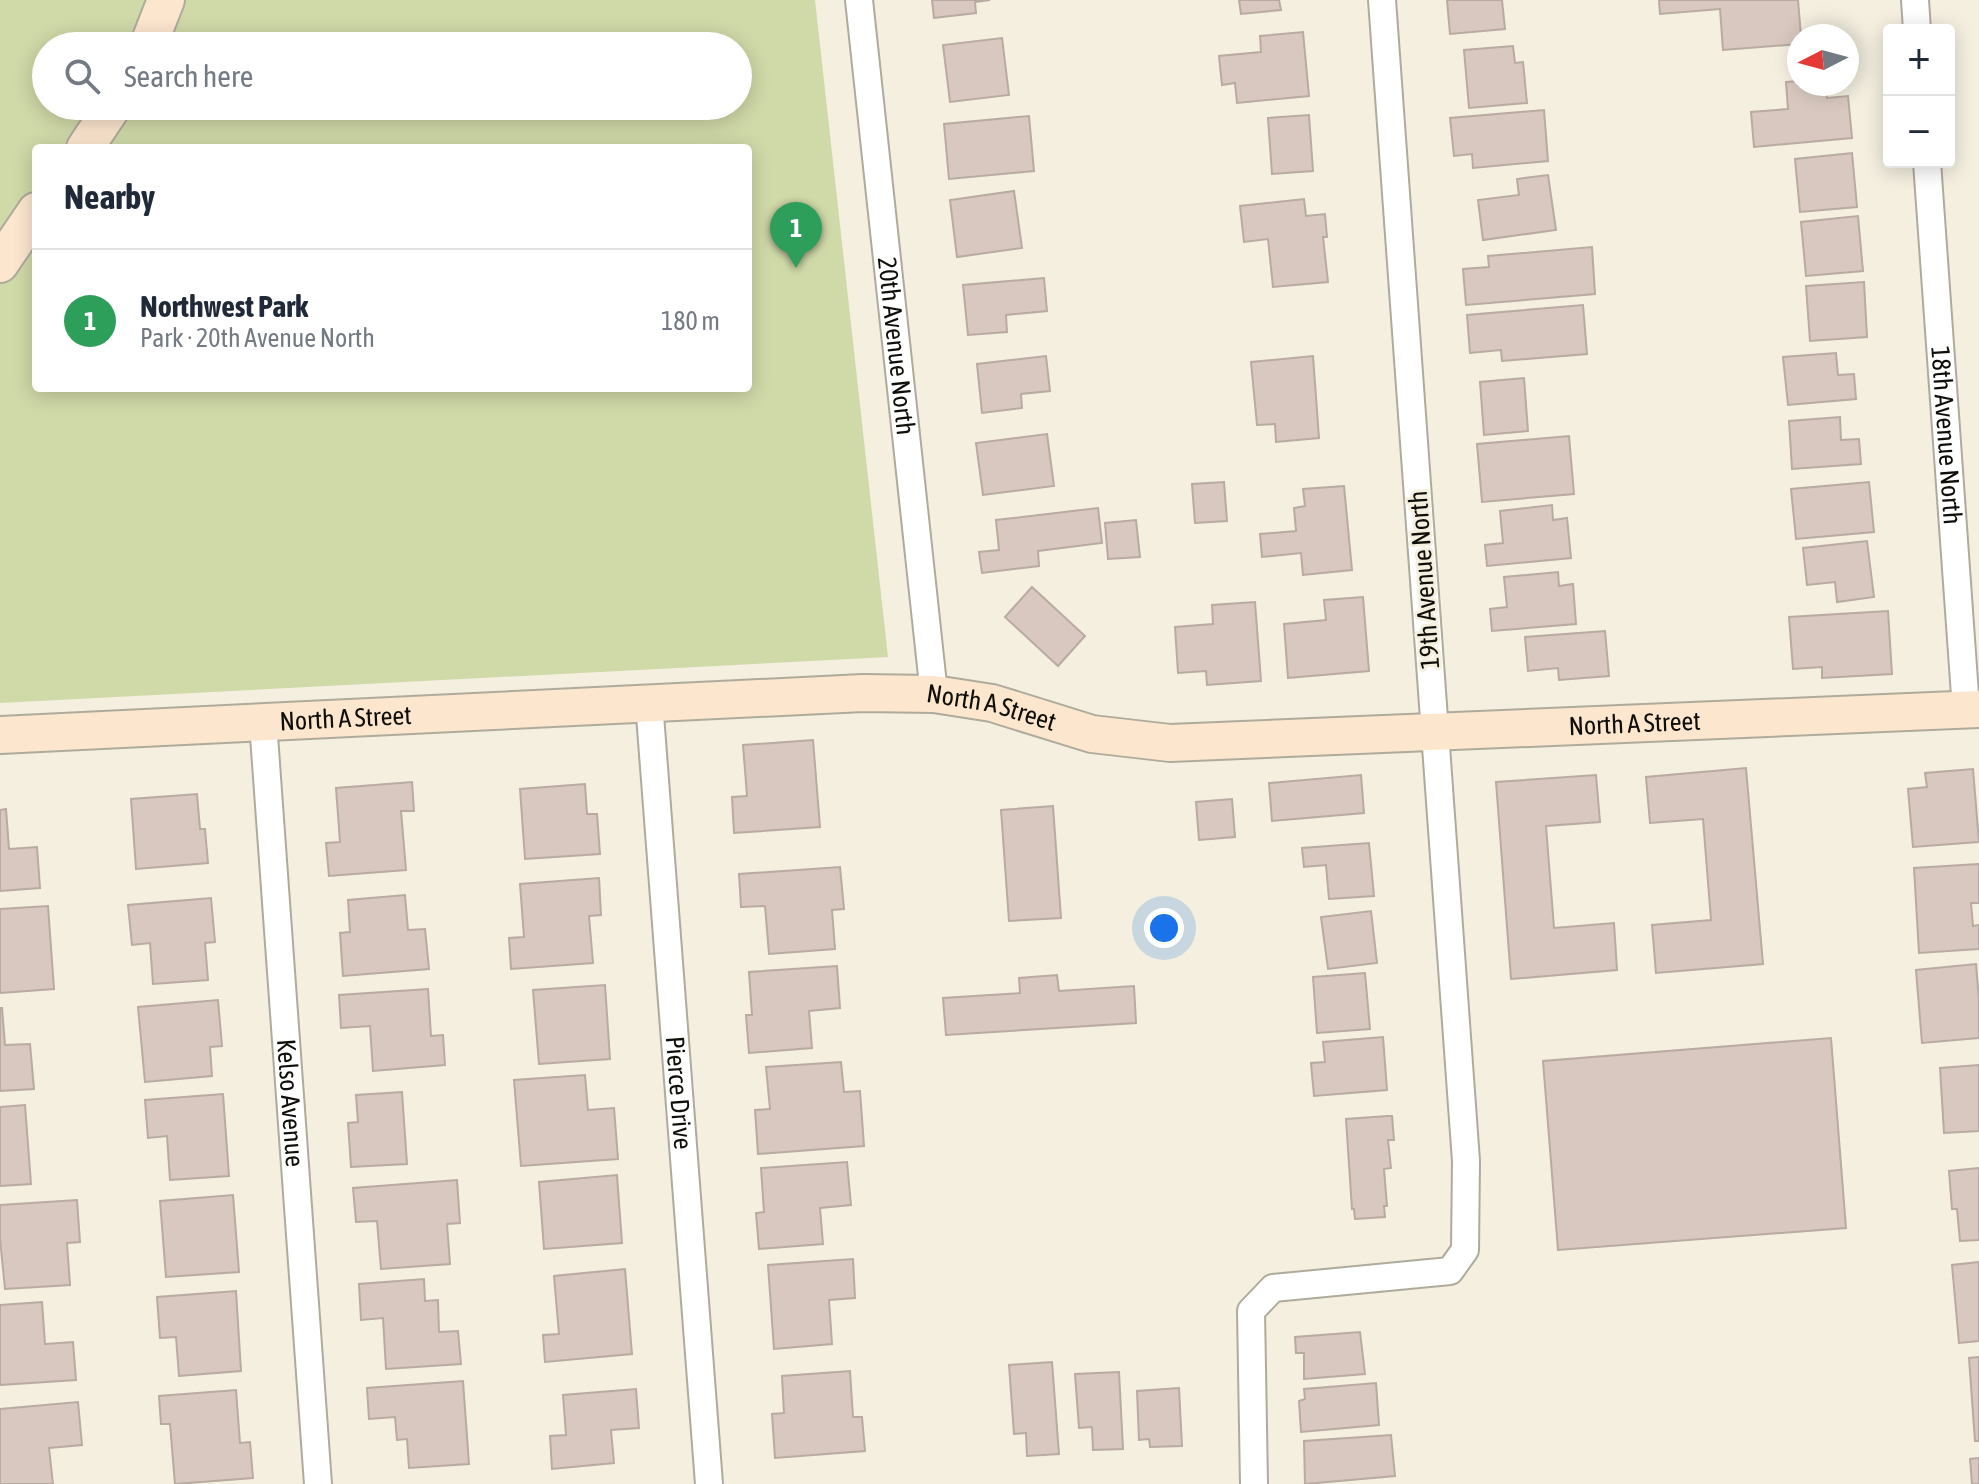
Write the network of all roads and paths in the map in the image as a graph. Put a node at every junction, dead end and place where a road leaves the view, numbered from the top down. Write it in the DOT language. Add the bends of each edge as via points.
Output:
graph roads {
  1 [pos="166,0"];
  2 [pos="859,0"];
  3 [pos="1382,0"];
  4 [pos="1915,0"];
  5 [pos="1917,24"];
  6 [pos="153,32"];
  7 [pos="104,120"];
  8 [pos="88,144"];
  9 [pos="1927,168"];
  10 [pos="32,217"];
  11 [pos="0,264"];
  12 [pos="934,694"];
  13 [pos="649,702"];
  14 [pos="1972,709"];
  15 [pos="263,722"];
  16 [pos="1435,732"];
  17 [pos="0,735"];
  18 [pos="318,1484"];
  19 [pos="709,1484"];
  20 [pos="1254,1484"];
  1 -- 6 [label="street"];
  2 -- 12 [label="street, 20th Avenue North"];
  3 -- 16 [label="street, 19th Avenue North"];
  4 -- 5 [label="street"];
  7 -- 8 [label="street"];
  9 -- 14 [label="street, 18th Avenue North"];
  10 -- 11 [label="street"];
  12 -- 13 [label="street, North A Street"];
  12 -- 16 [label="street, North A Street" via="992,703 1092,734 1170,743"];
  13 -- 15 [label="street, North A Street"];
  13 -- 19 [label="street, Pierce Drive"];
  14 -- 16 [label="street, North A Street"];
  15 -- 17 [label="street, North A Street"];
  15 -- 18 [label="street, Kelso Avenue"];
  16 -- 20 [label="street, 19th Avenue North" via="1466,1161 1465,1250 1450,1271 1273,1288 1251,1311"];
}
